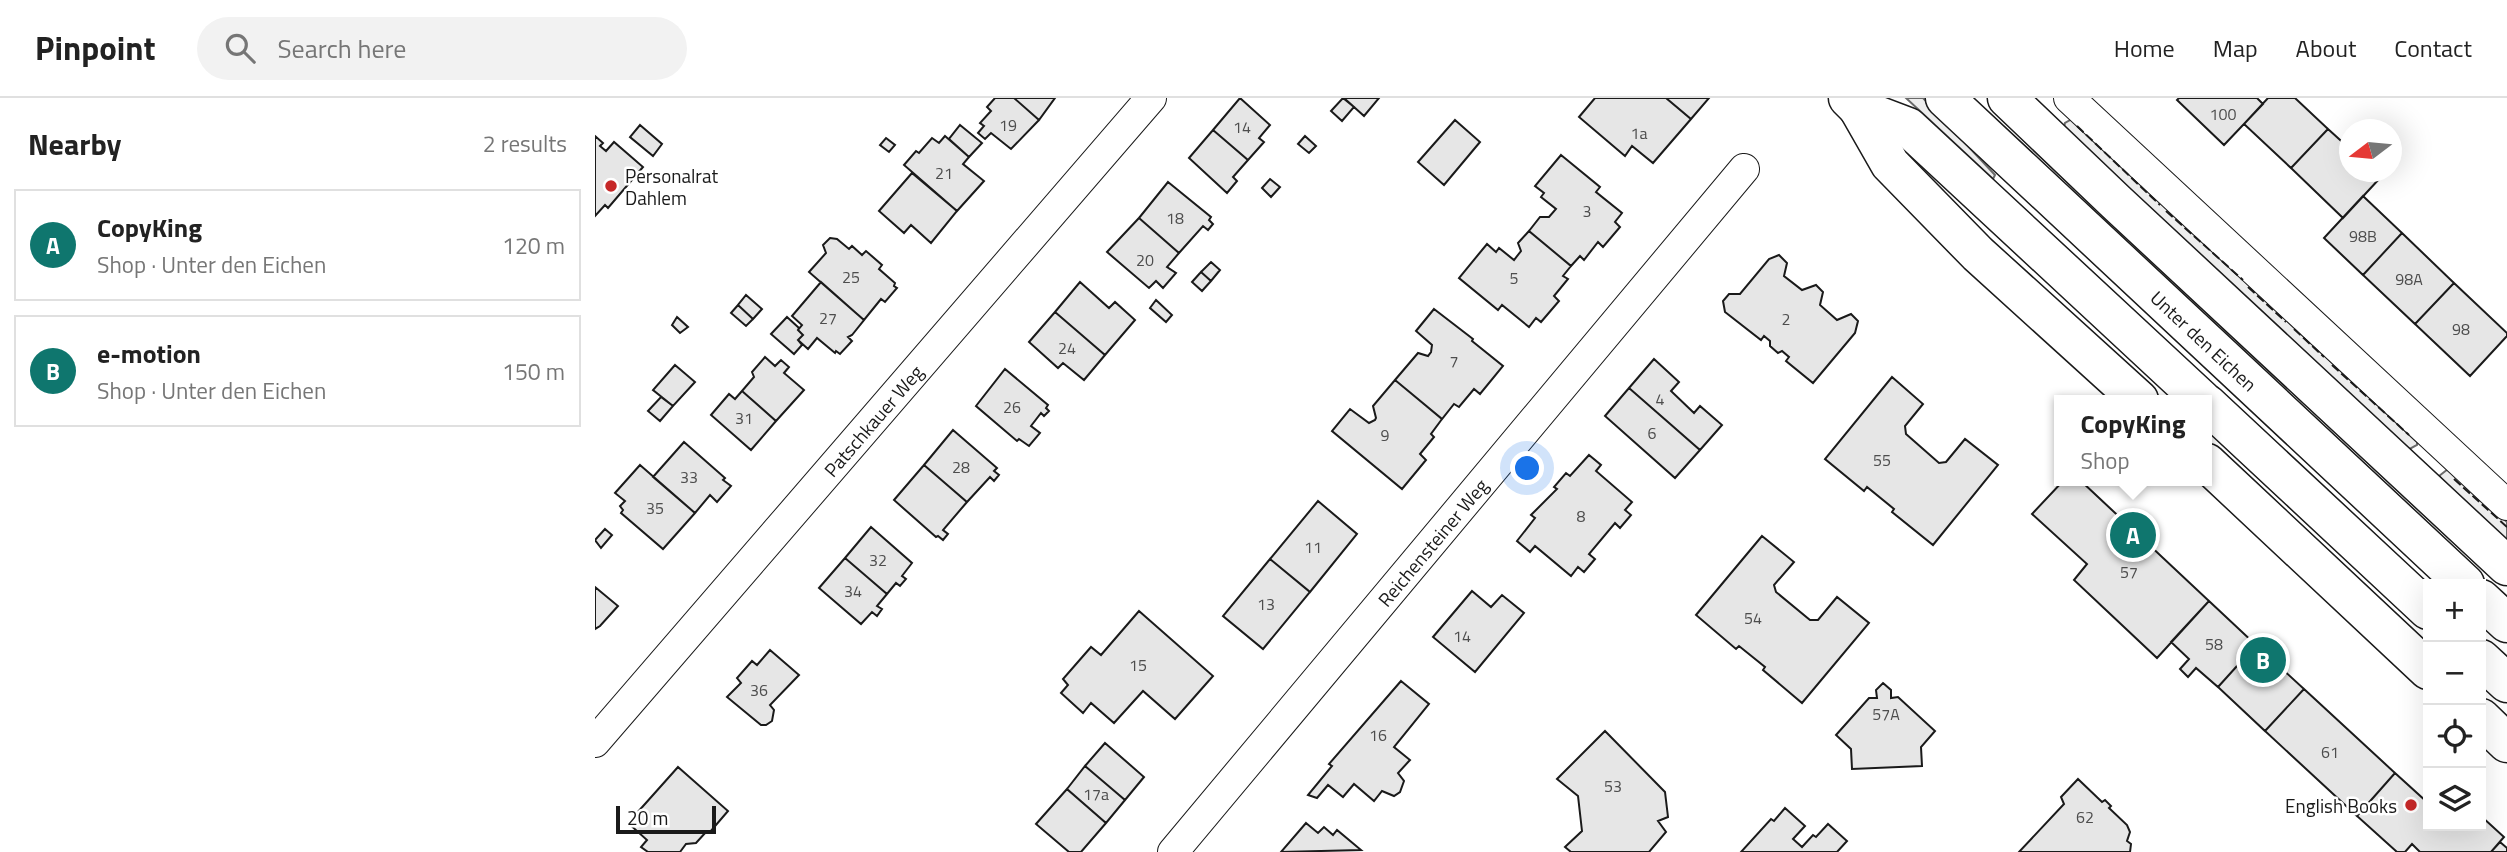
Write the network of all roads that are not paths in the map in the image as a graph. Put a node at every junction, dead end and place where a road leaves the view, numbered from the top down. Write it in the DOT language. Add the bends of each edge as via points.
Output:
graph roads {
  1 [pos="1151,98"];
  2 [pos="1945,98"];
  3 [pos="2007,98"];
  4 [pos="2069,98"];
  5 [pos="1853,103"];
  6 [pos="1744,169"];
  7 [pos="2133,395"];
  8 [pos="2197,395"];
  9 [pos="2212,409"];
  10 [pos="2212,468"];
  11 [pos="2507,505"];
  12 [pos="2507,566"];
  13 [pos="2460,579"];
  14 [pos="2486,604"];
  15 [pos="2423,605"];
  16 [pos="2507,623"];
  17 [pos="2486,664"];
  18 [pos="2423,665"];
  19 [pos="2507,683"];
  20 [pos="2486,723"];
  21 [pos="595,741"];
  22 [pos="2507,743"];
  23 [pos="1173,852"];
  1 -- 21 [label="street, Patschkauer Weg"];
  2 -- 13 [label="main road, Unter den Eichen"];
  3 -- 12 [label="main road"];
  4 -- 11 [label="street"];
  5 -- 7 [label="main road" via="1890,164 1978,254"];
  5 -- 8 [label="main road" via="1908,127"];
  6 -- 23 [label="street, Reichensteiner Weg"];
  9 -- 15 [label="main road"];
  10 -- 18 [label="main road"];
  14 -- 16 [label="main road"];
  17 -- 19 [label="main road"];
  20 -- 22 [label="main road"];
}
